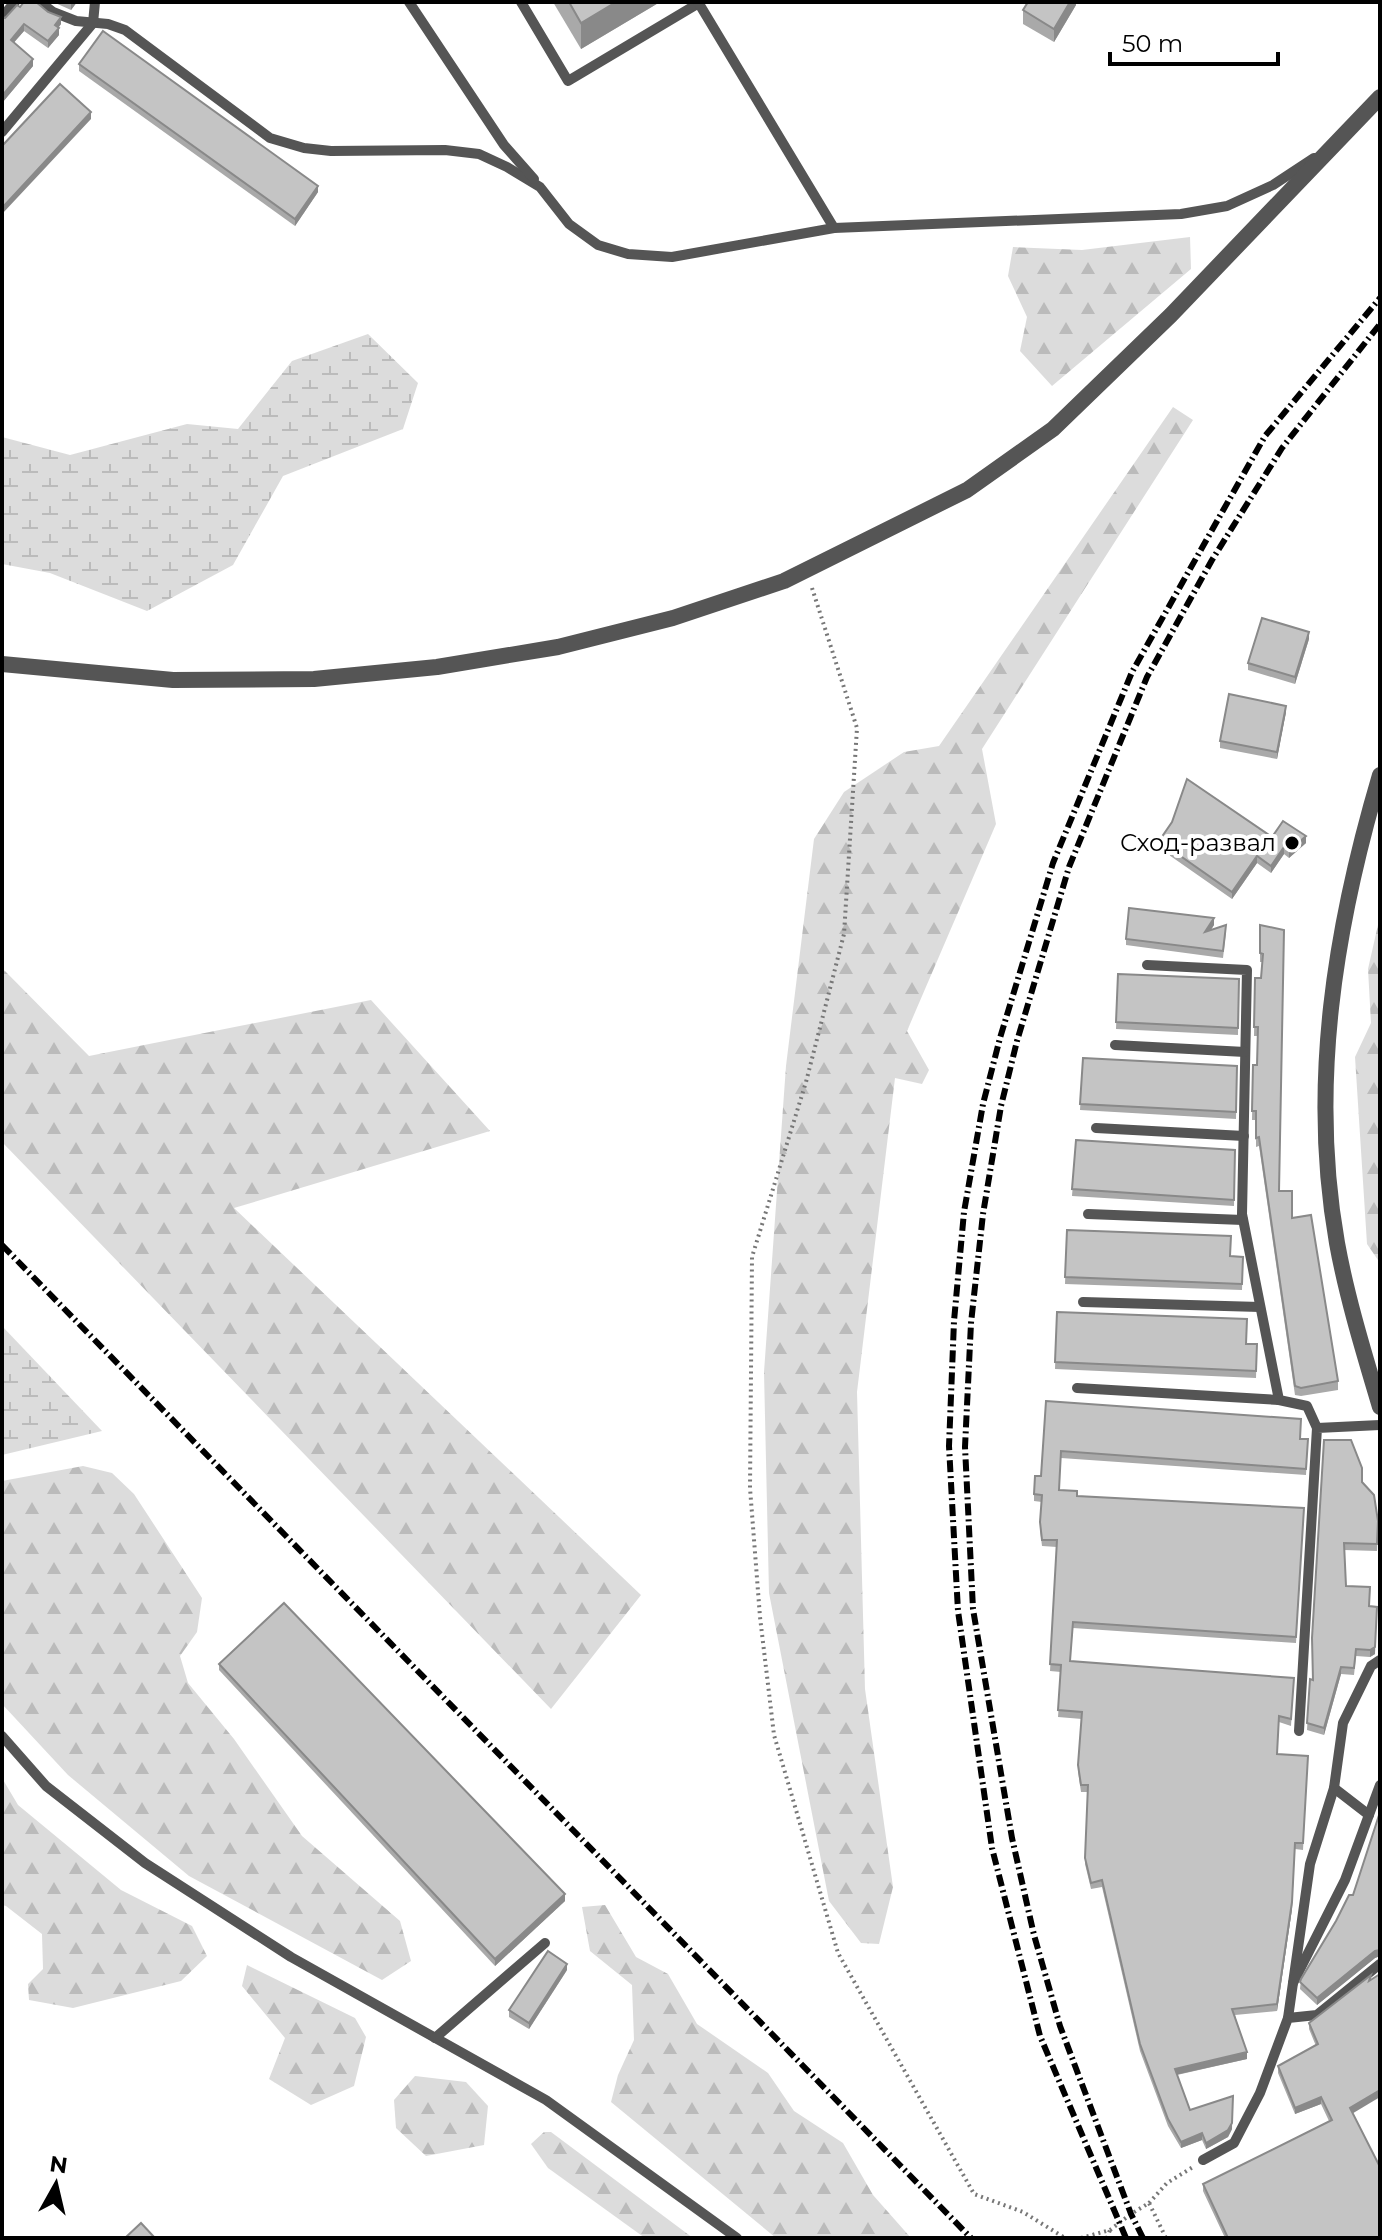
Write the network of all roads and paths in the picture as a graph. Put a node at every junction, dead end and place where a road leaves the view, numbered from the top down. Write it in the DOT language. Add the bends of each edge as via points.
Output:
graph roads {
  1 [pos="15,2"];
  2 [pos="40,2"];
  3 [pos="95,2"];
  4 [pos="409,2"];
  5 [pos="425,2"];
  6 [pos="521,2"];
  7 [pos="699,3"];
  8 [pos="418,16"];
  9 [pos="2,17"];
  10 [pos="93,23"];
  11 [pos="1380,97"];
  12 [pos="2,132"];
  13 [pos="1335,143"];
  14 [pos="540,187"];
  15 [pos="834,228"];
  16 [pos="806,570"];
  17 [pos="2,664"];
  18 [pos="1380,775"];
  19 [pos="1147,965"];
  20 [pos="1115,1045"];
  21 [pos="1245,1052"];
  22 [pos="1096,1128"];
  23 [pos="1244,1136"];
  24 [pos="1088,1214"];
  25 [pos="1243,1220"];
  26 [pos="1083,1302"];
  27 [pos="1260,1307"];
  28 [pos="1077,1388"];
  29 [pos="1279,1400"];
  30 [pos="1380,1407"];
  31 [pos="1380,1425"];
  32 [pos="1317,1428"];
  33 [pos="1380,1660"];
  34 [pos="1299,1731"];
  35 [pos="2,1736"];
  36 [pos="1380,1785"];
  37 [pos="1334,1788"];
  38 [pos="1369,1815"];
  39 [pos="545,1943"];
  40 [pos="1380,1964"];
  41 [pos="1293,1983"];
  42 [pos="1288,2018"];
  43 [pos="435,2038"];
  44 [pos="1203,2160"];
  45 [pos="1149,2203"];
  46 [pos="1110,2230"];
  47 [pos="737,2238"];
  48 [pos="1065,2238"];
  49 [pos="1081,2238"];
  50 [pos="1107,2238"];
  51 [pos="1166,2238"];
  1 -- 9 [label="lane"];
  2 -- 10 [label="lane" via="53,12"];
  3 -- 10 [label="lane"];
  4 -- 8 [label="lane"];
  5 -- 8 [label="lane"];
  6 -- 7 [label="lane" via="568,81"];
  7 -- 15 [label="lane"];
  8 -- 14 [label="lane" via="504,145"];
  10 -- 12 [label="lane"];
  10 -- 14 [label="lane" via="125,30 270,138 331,151 479,154"];
  11 -- 13 [label="street"];
  13 -- 15 [label="lane" via="1273,185 1227,206 1181,214"];
  13 -- 16 [label="street" via="1053,429 967,490"];
  14 -- 15 [label="lane" via="569,224 598,245 628,254 672,257"];
  16 -- 17 [label="street" via="673,618 558,647 437,667 314,679 173,680"];
  16 -- 48 [label="path" via="857,728 844,934 752,1257 750,1488 774,1735 838,1953 974,2194 1023,2212"];
  18 -- 30 [label="street" via="1342,925 1325,1088 1327,1166 1337,1243"];
  19 -- 21 [label="lane" via="1247,970"];
  20 -- 21 [label="lane"];
  21 -- 23 [label="lane"];
  22 -- 23 [label="lane"];
  23 -- 25 [label="lane"];
  24 -- 25 [label="lane"];
  25 -- 27 [label="lane"];
  26 -- 27 [label="lane"];
  27 -- 29 [label="lane"];
  28 -- 29 [label="lane"];
  29 -- 32 [label="lane" via="1307,1406"];
  31 -- 32 [label="lane"];
  32 -- 34 [label="lane"];
  33 -- 37 [label="lane" via="1371,1666 1343,1723"];
  35 -- 43 [label="lane" via="46,1786 145,1863 291,1957"];
  36 -- 38 [label="lane"];
  37 -- 38 [label="lane"];
  37 -- 41 [label="lane" via="1310,1864"];
  38 -- 41 [label="lane" via="1345,1880"];
  39 -- 43 [label="lane"];
  40 -- 42 [label="lane" via="1317,2015"];
  41 -- 42 [label="lane"];
  42 -- 44 [label="lane" via="1260,2093 1234,2143"];
  43 -- 47 [label="lane" via="546,2100"];
  44 -- 45 [label="path" via="1167,2183"];
  45 -- 46 [label="path"];
  45 -- 51 [label="path"];
  46 -- 49 [label="path"];
  46 -- 50 [label="path"];
}
